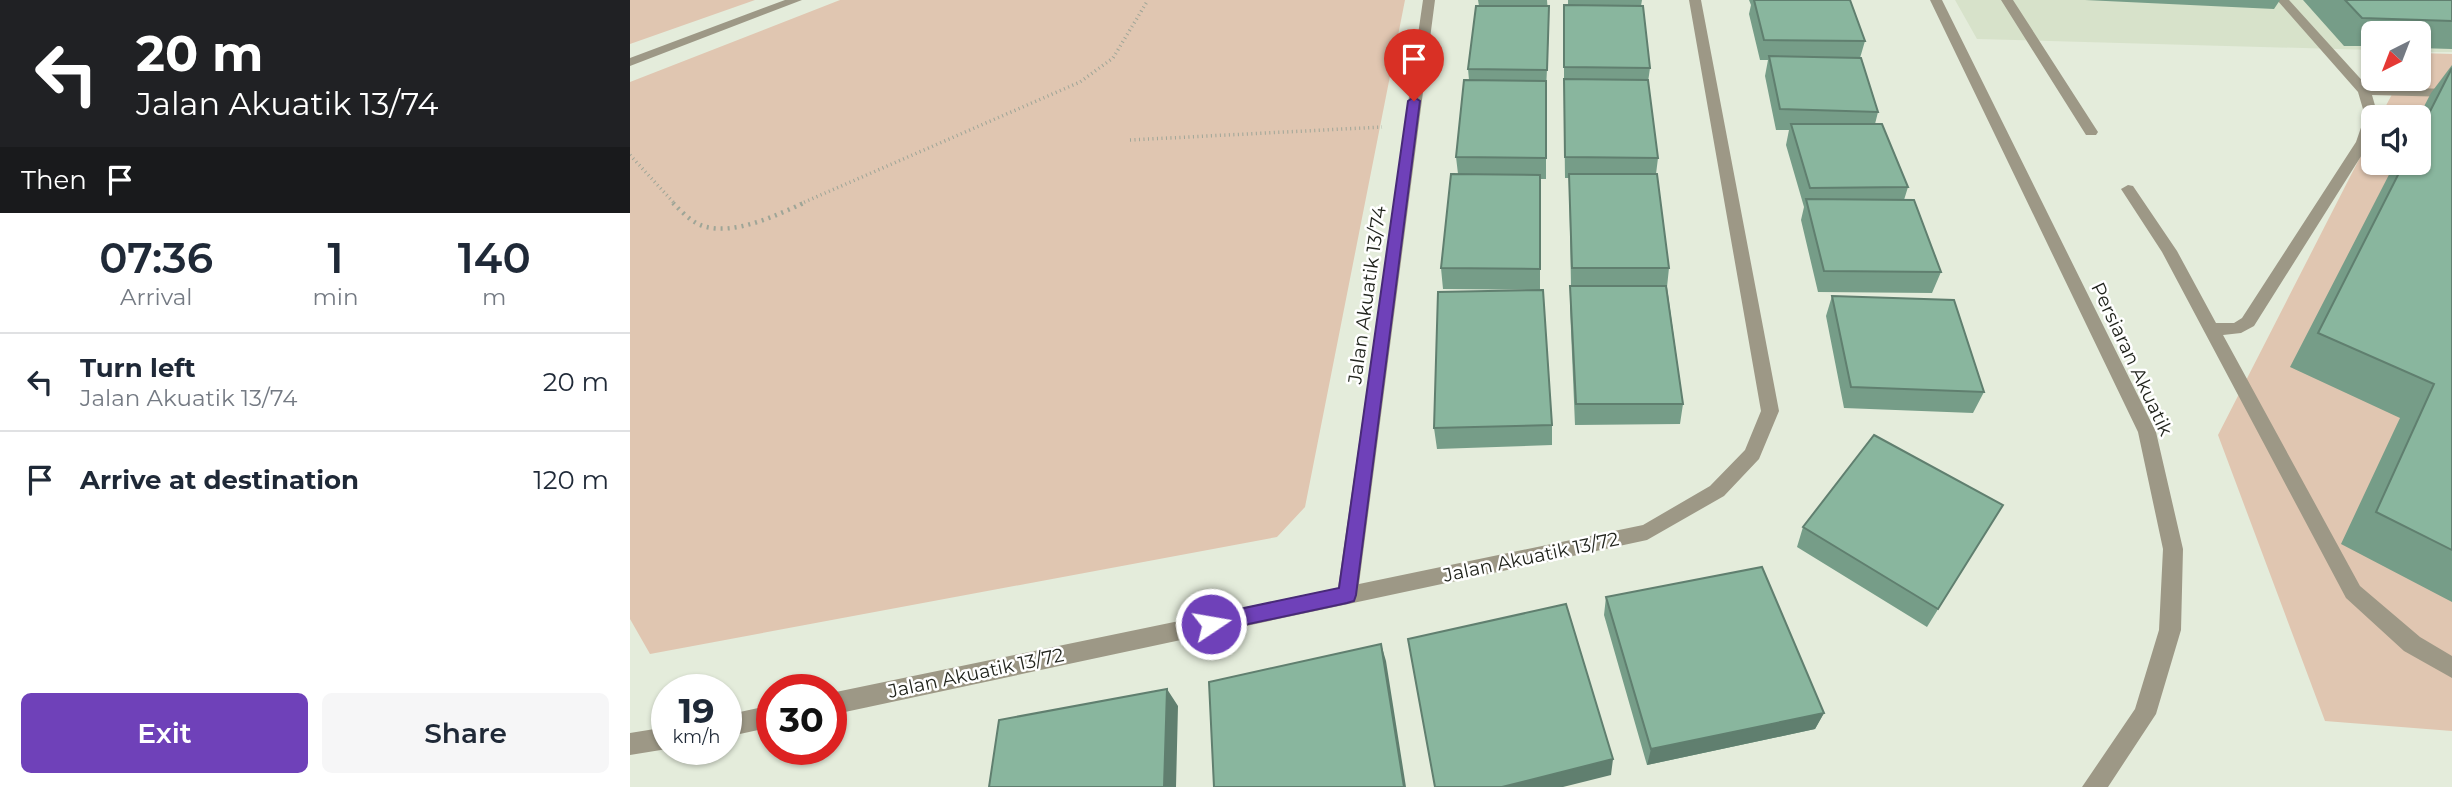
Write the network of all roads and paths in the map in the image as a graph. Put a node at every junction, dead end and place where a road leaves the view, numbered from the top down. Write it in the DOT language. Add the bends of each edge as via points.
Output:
graph roads {
  1 [pos="796,0"];
  2 [pos="1148,0"];
  3 [pos="1429,0"];
  4 [pos="1695,0"];
  5 [pos="1936,0"];
  6 [pos="2007,0"];
  7 [pos="2283,0"];
  8 [pos="630,62"];
  9 [pos="2361,88"];
  10 [pos="2364,91"];
  11 [pos="2452,93"];
  12 [pos="1411,126"];
  13 [pos="2091,132"];
  14 [pos="1130,140"];
  15 [pos="630,155"];
  16 [pos="2128,189"];
  17 [pos="2211,328"];
  18 [pos="1347,595"];
  19 [pos="2452,668"];
  20 [pos="847,701"];
  21 [pos="651,741"];
  22 [pos="630,744"];
  23 [pos="2094,787"];
  1 -- 8 [label="street"];
  2 -- 15 [label="path" via="1113,58 1080,82 773,216 740,225 704,226 689,219"];
  3 -- 12 [label="street, Jalan Akuatik 13/74"];
  4 -- 18 [label="street, Jalan Akuatik 13/72" via="1770,411 1752,454 1717,491 1647,533"];
  5 -- 23 [label="street, Persiaran Akuatik" via="2147,432 2173,549 2170,630 2146,714"];
  6 -- 13 [label="street"];
  7 -- 9 [label="street"];
  10 -- 11 [label="street"];
  10 -- 17 [label="street" via="2373,108 2363,142 2249,322 2232,330"];
  12 -- 14 [label="path"];
  12 -- 18 [label="street, Jalan Akuatik 13/74"];
  16 -- 17 [label="street"];
  17 -- 19 [label="street" via="2353,592 2412,644"];
  18 -- 20 [label="street, Jalan Akuatik 13/72"];
  21 -- 22 [label="street"];
}
